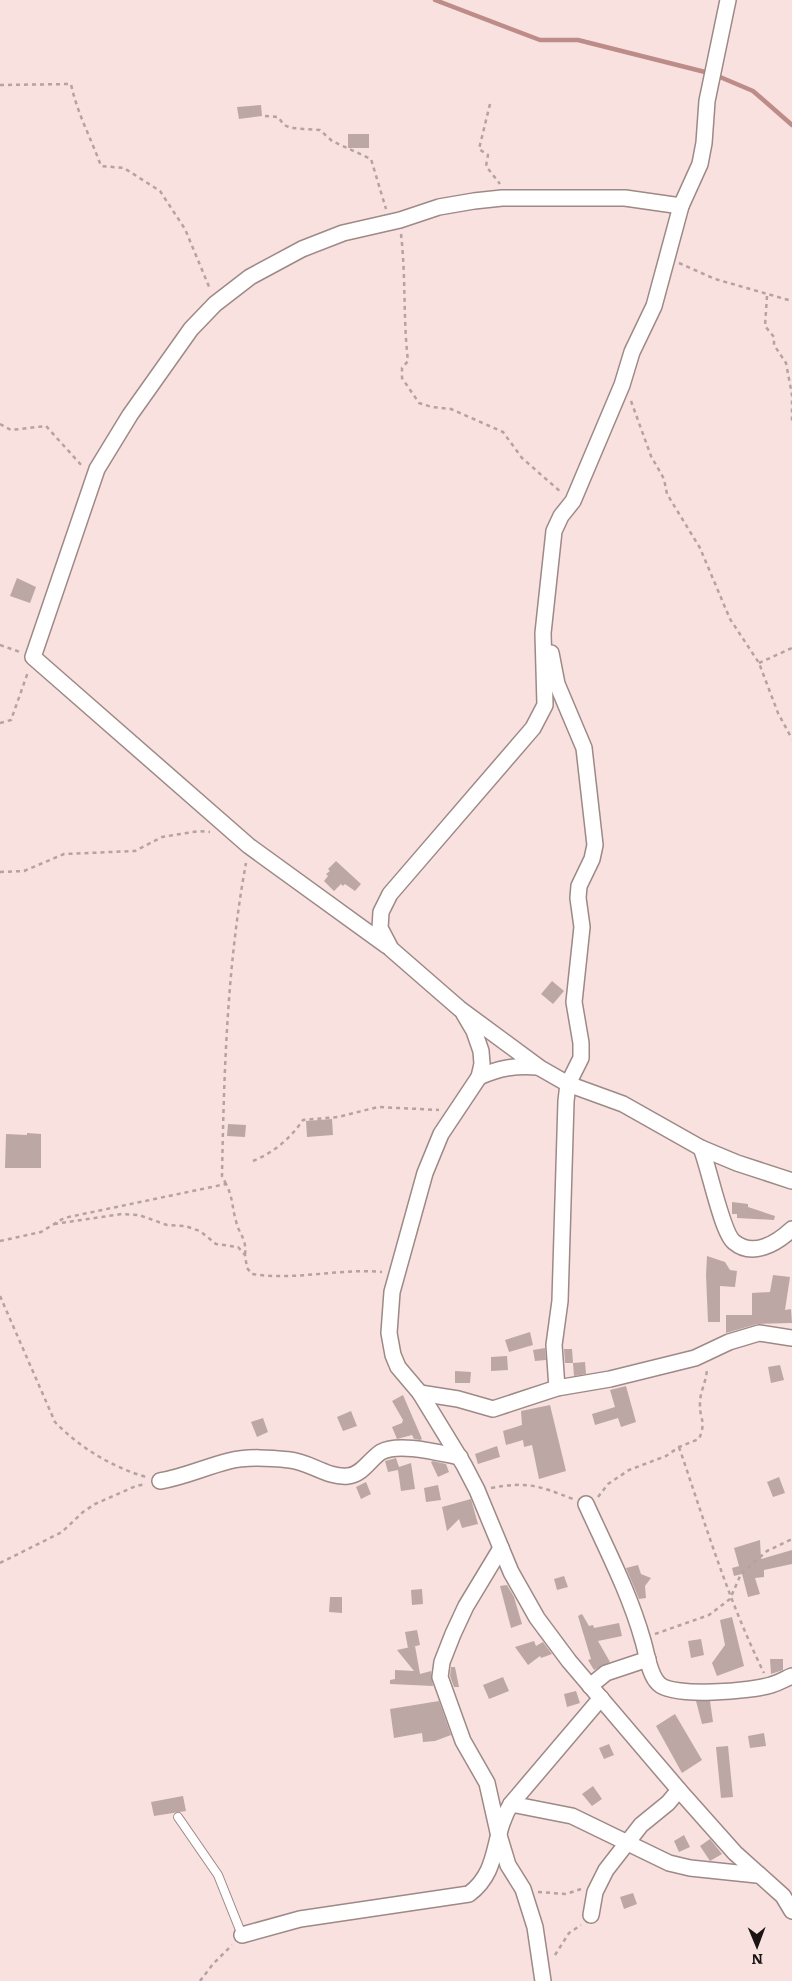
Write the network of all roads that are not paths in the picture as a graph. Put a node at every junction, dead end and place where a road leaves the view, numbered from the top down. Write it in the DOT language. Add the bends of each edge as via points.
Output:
graph roads {
  1 [pos="728,0"];
  2 [pos="681,206"];
  3 [pos="546,615"];
  4 [pos="391,949"];
  5 [pos="460,1009"];
  6 [pos="540,1068"];
  7 [pos="479,1077"];
  8 [pos="568,1084"];
  9 [pos="701,1148"];
  10 [pos="792,1181"];
  11 [pos="792,1229"];
  12 [pos="792,1338"];
  13 [pos="557,1388"];
  14 [pos="420,1393"];
  15 [pos="460,1457"];
  16 [pos="160,1481"];
  17 [pos="586,1504"];
  18 [pos="501,1548"];
  19 [pos="648,1660"];
  20 [pos="792,1676"];
  21 [pos="590,1686"];
  22 [pos="601,1698"];
  23 [pos="678,1790"];
  24 [pos="511,1804"];
  25 [pos="178,1817"];
  26 [pos="498,1832"];
  27 [pos="625,1842"];
  28 [pos="757,1875"];
  29 [pos="787,1890"];
  30 [pos="792,1911"];
  31 [pos="591,1915"];
  32 [pos="242,1935"];
  33 [pos="543,1981"];
  1 -- 2 [label="street" via="707,101 700,164"];
  2 -- 3 [label="street" via="654,306 632,352 622,385 573,501 554,531"];
  2 -- 4 [label="street" via="625,198 502,198 439,207 343,233 302,249 250,277 215,304 191,329 110,447 94,479 33,657 249,846"];
  3 -- 4 [label="street" via="543,658 546,705 541,716 390,894 380,912 380,928"];
  3 -- 8 [label="street" via="557,684 588,763 595,845 579,886 582,927 574,1002 581,1058"];
  4 -- 5 [label="street"];
  5 -- 6 [label="street"];
  5 -- 7 [label="street" via="474,1031 481,1051"];
  6 -- 7 [label="street" via="496,1069"];
  6 -- 8 [label="street"];
  7 -- 14 [label="street" via="431,1155 396,1273 389,1312 393,1355 398,1367"];
  8 -- 9 [label="street" via="622,1104"];
  8 -- 13 [label="street" via="560,1301 554,1345"];
  9 -- 10 [label="street"];
  9 -- 11 [label="street" via="722,1222 733,1242 749,1249 772,1245"];
  12 -- 13 [label="street" via="759,1333 679,1362"];
  13 -- 14 [label="street" via="492,1410"];
  14 -- 15 [label="street"];
  15 -- 16 [label="street" via="415,1449 387,1449 359,1472 342,1477 291,1460 248,1458"];
  15 -- 18 [label="street" via="478,1490"];
  17 -- 19 [label="street" via="643,1639"];
  18 -- 21 [label="street" via="528,1605"];
  18 -- 26 [label="street" via="456,1627 442,1662 440,1677 463,1741 487,1783"];
  19 -- 20 [label="street" via="658,1684 671,1690 697,1692 770,1685"];
  19 -- 21 [label="street" via="606,1673"];
  21 -- 22 [label="street"];
  22 -- 23 [label="street"];
  22 -- 24 [label="street"];
  23 -- 27 [label="street"];
  23 -- 28 [label="street"];
  24 -- 26 [label="street"];
  24 -- 27 [label="street" via="572,1816"];
  25 -- 32 [label="lane" via="218,1875"];
  26 -- 32 [label="street" via="486,1878 468,1894 300,1919"];
  26 -- 33 [label="street" via="508,1865 523,1889 535,1927"];
  27 -- 28 [label="street" via="669,1863"];
  27 -- 31 [label="street" via="599,1882"];
  28 -- 29 [label="street"];
  29 -- 30 [label="street"];
}
